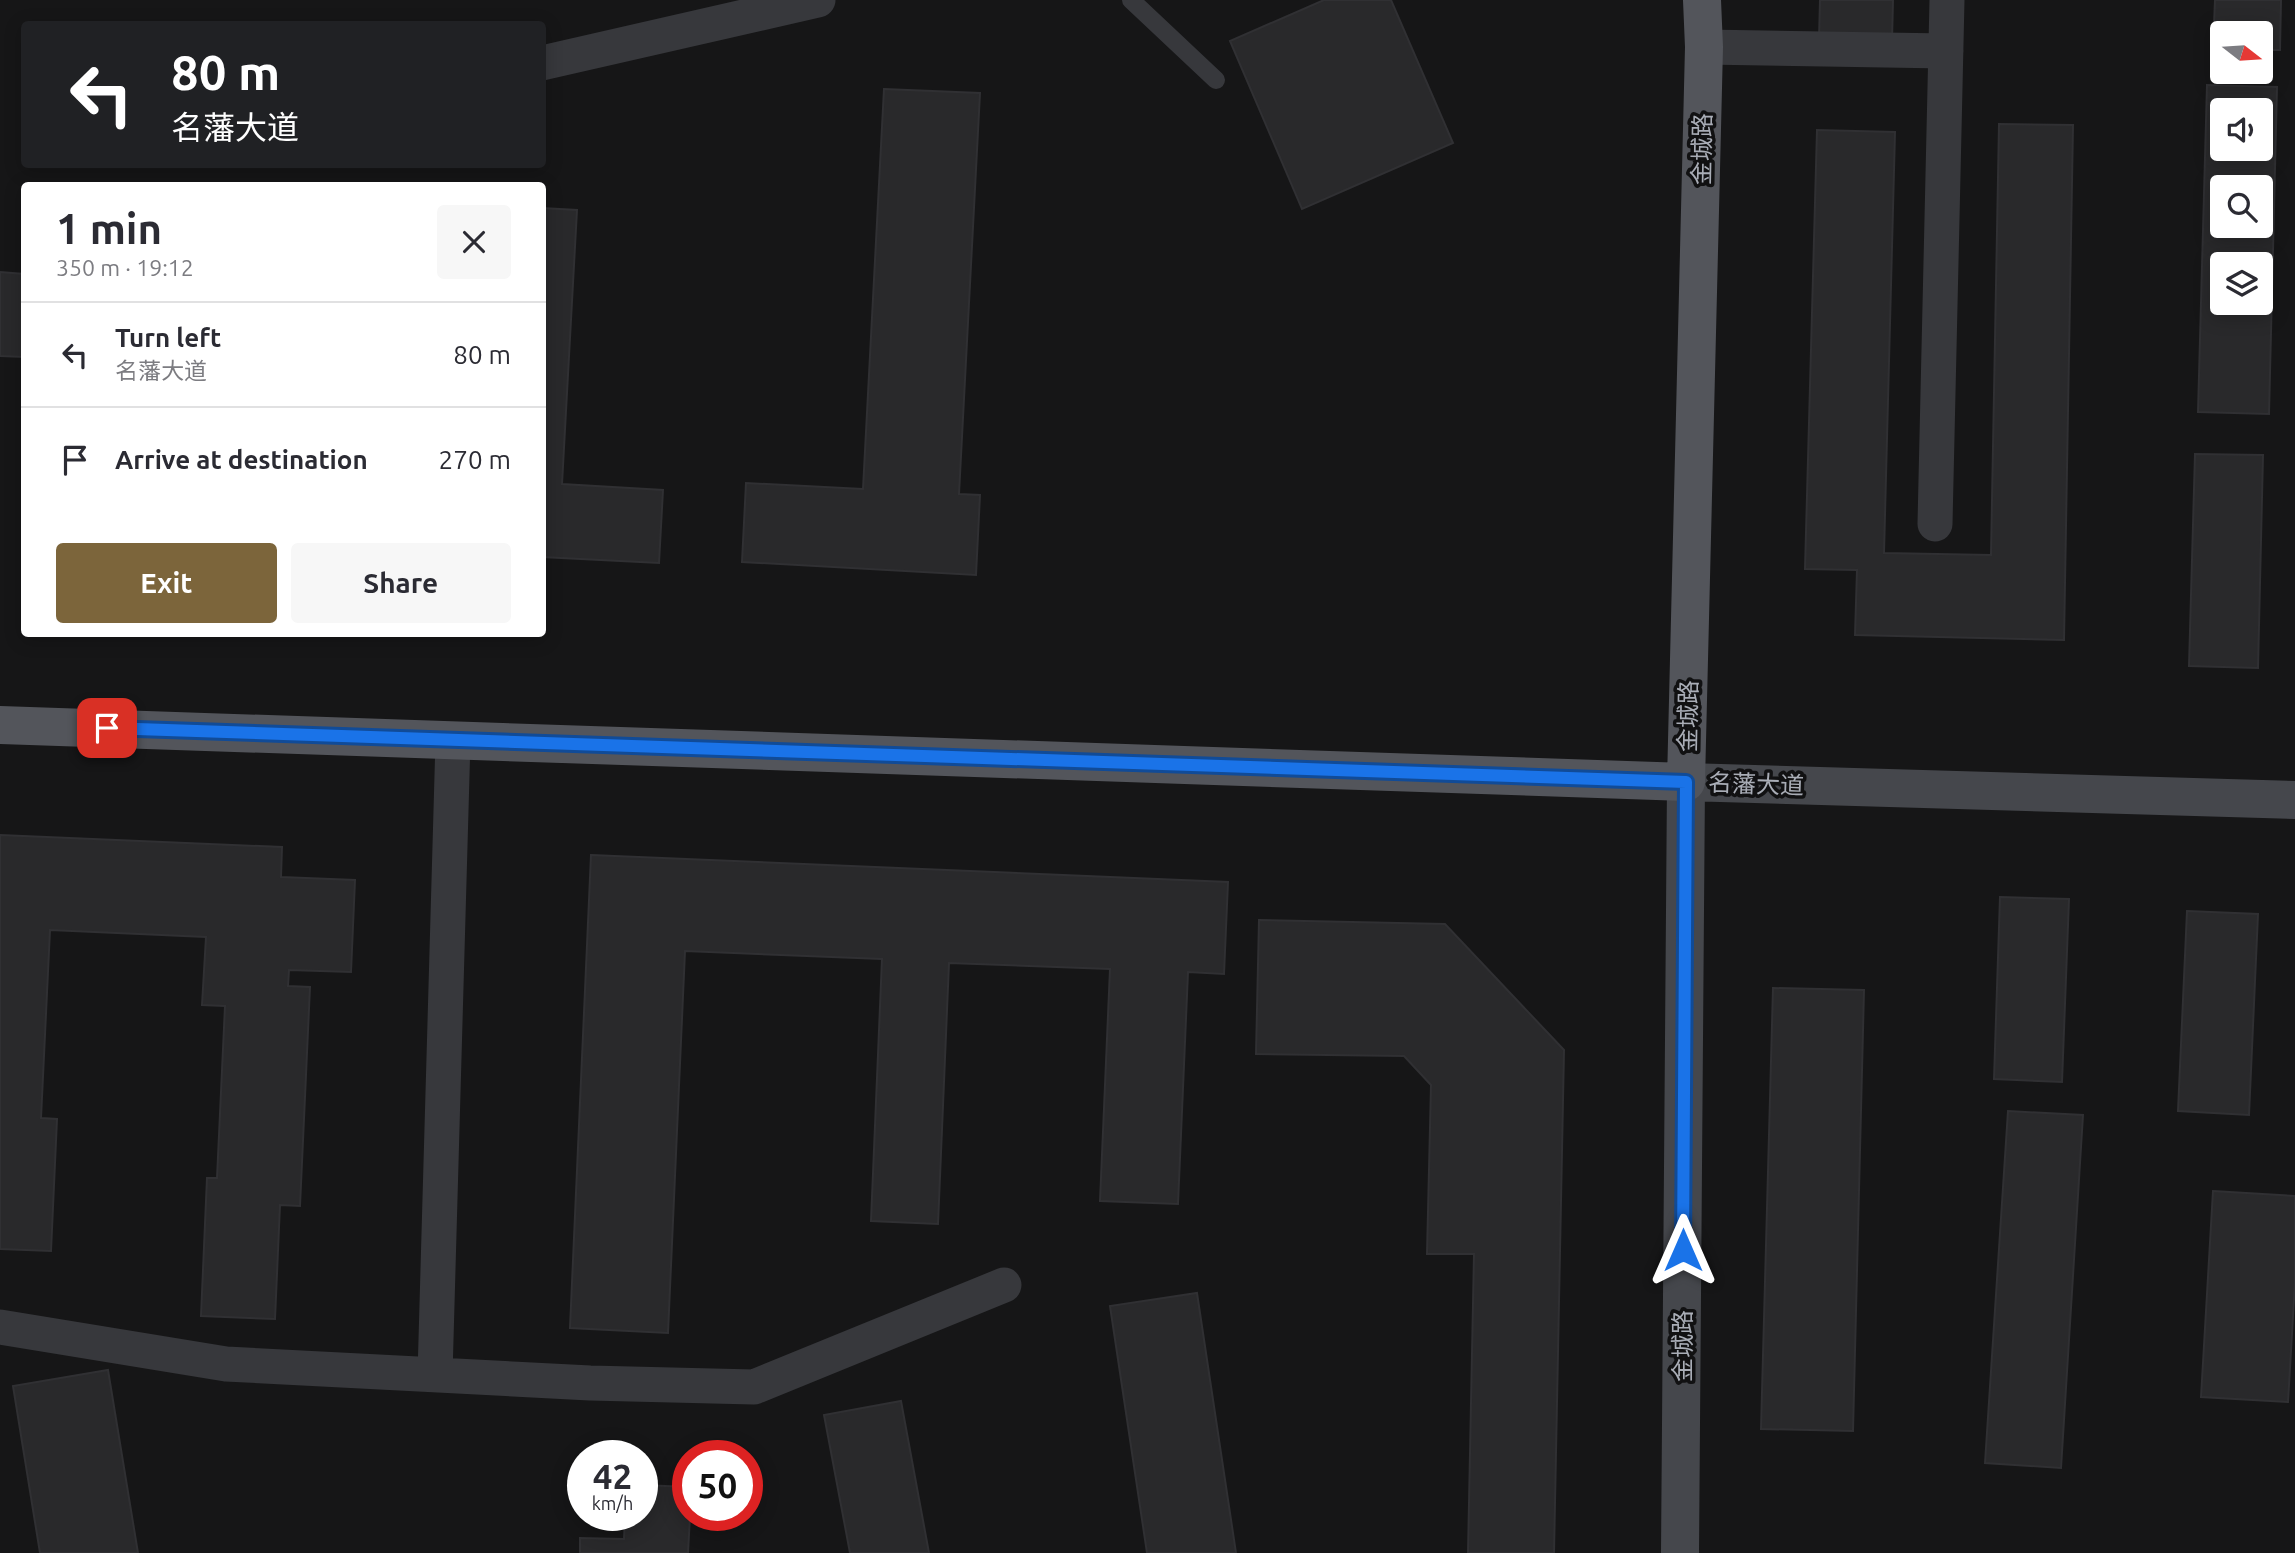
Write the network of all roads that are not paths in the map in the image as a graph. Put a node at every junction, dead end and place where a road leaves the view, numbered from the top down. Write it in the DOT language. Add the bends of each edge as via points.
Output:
graph roads {
  1 [pos="818,0"];
  2 [pos="1131,0"];
  3 [pos="1673,0"];
  4 [pos="1702,0"];
  5 [pos="1947,0"];
  6 [pos="1704,47"];
  7 [pos="1946,51"];
  8 [pos="546,61"];
  9 [pos="1216,80"];
  10 [pos="1936,524"];
  11 [pos="0,725"];
  12 [pos="453,740"];
  13 [pos="1686,782"];
  14 [pos="2295,800"];
  15 [pos="1004,1285"];
  16 [pos="0,1327"];
  17 [pos="436,1376"];
  18 [pos="1680,1553"];
  1 -- 8 [label="street"];
  2 -- 9 [label="lane"];
  3 -- 6 [label="main road"];
  4 -- 6 [label="main road, 金城路"];
  5 -- 7 [label="street"];
  6 -- 7 [label="street"];
  6 -- 13 [label="main road, 金城路"];
  7 -- 10 [label="street"];
  11 -- 12 [label="main road, 名藩大道"];
  12 -- 13 [label="main road, 名藩大道"];
  12 -- 17 [label="street"];
  13 -- 14 [label="main road, 名藩大道"];
  13 -- 18 [label="main road, 金城路"];
  15 -- 17 [label="street" via="754,1387"];
  16 -- 17 [label="street" via="226,1364"];
}
